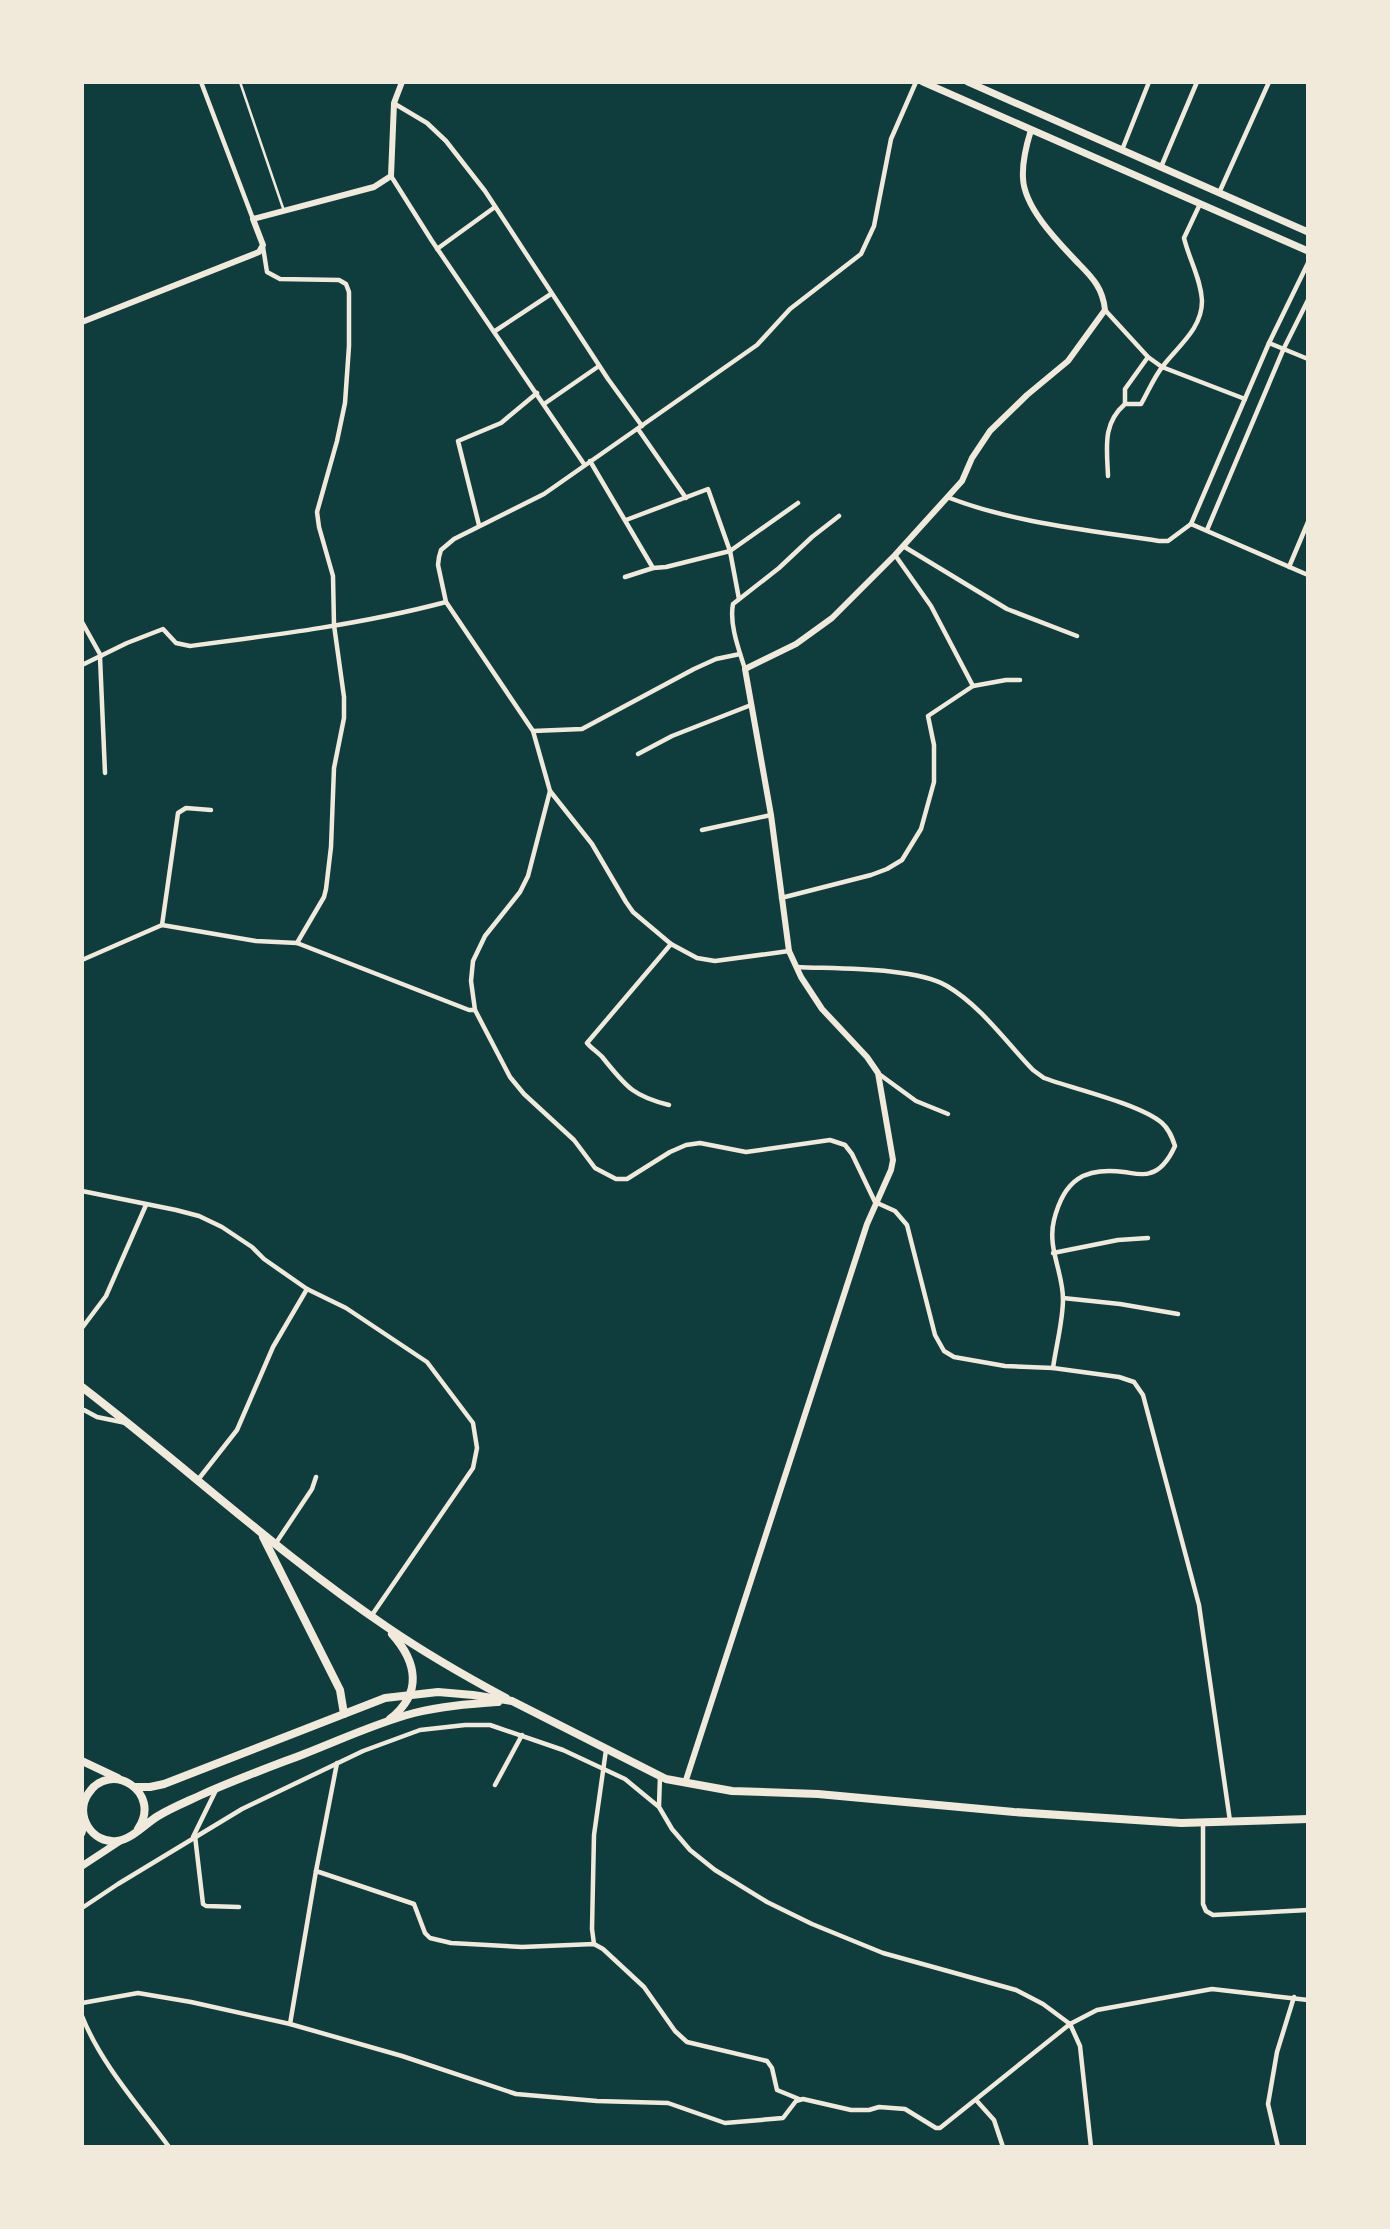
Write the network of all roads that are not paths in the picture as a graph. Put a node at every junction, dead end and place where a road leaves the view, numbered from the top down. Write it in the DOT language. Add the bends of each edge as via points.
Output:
graph roads {
  1 [pos="201,82"];
  2 [pos="240,82"];
  3 [pos="402,82"];
  4 [pos="916,82"];
  5 [pos="923,82"];
  6 [pos="968,82"];
  7 [pos="1149,82"];
  8 [pos="1197,82"];
  9 [pos="1269,82"];
  10 [pos="394,103"];
  11 [pos="1031,130"];
  12 [pos="1122,151"];
  13 [pos="1161,168"];
  14 [pos="391,176"];
  15 [pos="1219,194"];
  16 [pos="1200,204"];
  17 [pos="495,207"];
  18 [pos="283,210"];
  19 [pos="253,219"];
  20 [pos="1308,232"];
  21 [pos="263,245"];
  22 [pos="437,249"];
  23 [pos="1308,251"];
  24 [pos="1308,263"];
  25 [pos="551,294"];
  26 [pos="1308,300"];
  27 [pos="1105,310"];
  28 [pos="82,322"];
  29 [pos="495,331"];
  30 [pos="1269,343"];
  31 [pos="1284,348"];
  32 [pos="1148,357"];
  33 [pos="1308,359"];
  34 [pos="598,366"];
  35 [pos="1161,367"];
  36 [pos="537,393"];
  37 [pos="1245,399"];
  38 [pos="544,404"];
  39 [pos="1125,404"];
  40 [pos="640,427"];
  41 [pos="590,461"];
  42 [pos="584,464"];
  43 [pos="1108,476"];
  44 [pos="946,497"];
  45 [pos="686,498"];
  46 [pos="798,503"];
  47 [pos="839,516"];
  48 [pos="626,520"];
  49 [pos="1308,522"];
  50 [pos="1191,524"];
  51 [pos="479,525"];
  52 [pos="1207,530"];
  53 [pos="903,545"];
  54 [pos="730,551"];
  55 [pos="895,555"];
  56 [pos="1289,566"];
  57 [pos="653,568"];
  58 [pos="1308,575"];
  59 [pos="625,577"];
  60 [pos="739,599"];
  61 [pos="446,602"];
  62 [pos="82,622"];
  63 [pos="334,625"];
  64 [pos="1077,636"];
  65 [pos="740,654"];
  66 [pos="100,656"];
  67 [pos="82,665"];
  68 [pos="745,669"];
  69 [pos="1020,680"];
  70 [pos="974,686"];
  71 [pos="751,705"];
  72 [pos="533,731"];
  73 [pos="638,754"];
  74 [pos="105,773"];
  75 [pos="550,791"];
  76 [pos="211,810"];
  77 [pos="771,816"];
  78 [pos="702,830"];
  79 [pos="781,898"];
  80 [pos="162,925"];
  81 [pos="298,943"];
  82 [pos="671,944"];
  83 [pos="789,951"];
  84 [pos="82,960"];
  85 [pos="795,967"];
  86 [pos="475,1010"];
  87 [pos="878,1073"];
  88 [pos="669,1105"];
  89 [pos="948,1114"];
  90 [pos="82,1191"];
  91 [pos="875,1202"];
  92 [pos="146,1205"];
  93 [pos="1148,1238"];
  94 [pos="1053,1253"];
  95 [pos="307,1289"];
  96 [pos="1063,1298"];
  97 [pos="1178,1314"];
  98 [pos="82,1328"];
  99 [pos="1053,1368"];
  100 [pos="82,1387"];
  101 [pos="83,1410"];
  102 [pos="128,1424"];
  103 [pos="316,1477"];
  104 [pos="197,1481"];
  105 [pos="273,1547"];
  106 [pos="372,1616"];
  107 [pos="386,1627"];
  108 [pos="410,1694"];
  109 [pos="512,1701"];
  110 [pos="344,1714"];
  111 [pos="378,1725"];
  112 [pos="522,1735"];
  113 [pos="606,1750"];
  114 [pos="82,1761"];
  115 [pos="337,1763"];
  116 [pos="602,1766"];
  117 [pos="660,1776"];
  118 [pos="685,1783"];
  119 [pos="131,1785"];
  120 [pos="495,1785"];
  121 [pos="218,1787"];
  122 [pos="659,1807"];
  123 [pos="83,1811"];
  124 [pos="1308,1819"];
  125 [pos="85,1821"];
  126 [pos="1230,1821"];
  127 [pos="1203,1822"];
  128 [pos="138,1829"];
  129 [pos="82,1833"];
  130 [pos="194,1837"];
  131 [pos="121,1840"];
  132 [pos="82,1866"];
  133 [pos="316,1871"];
  134 [pos="239,1907"];
  135 [pos="82,1908"];
  136 [pos="1308,1910"];
  137 [pos="594,1944"];
  138 [pos="1294,1997"];
  139 [pos="1308,2000"];
  140 [pos="82,2003"];
  141 [pos="82,2016"];
  142 [pos="290,2024"];
  143 [pos="1070,2025"];
  144 [pos="799,2099"];
  145 [pos="976,2100"];
  146 [pos="169,2147"];
  147 [pos="1003,2147"];
  148 [pos="1091,2147"];
  149 [pos="1278,2147"];
  1 -- 19 [label="street"];
  2 -- 18 [label="lane"];
  3 -- 10 [label="street"];
  4 -- 40 [label="street" via="891,139 874,226 862,254 790,309 757,345"];
  5 -- 11 [label="main road"];
  6 -- 12 [label="main road"];
  7 -- 12 [label="street"];
  8 -- 13 [label="street"];
  9 -- 15 [label="street"];
  10 -- 14 [label="street"];
  10 -- 17 [label="street" via="438,132"];
  11 -- 16 [label="main road"];
  11 -- 27 [label="street" via="1023,163 1026,195 1058,241 1096,282"];
  12 -- 13 [label="main road"];
  13 -- 15 [label="main road"];
  14 -- 18 [label="street" via="374,187"];
  14 -- 22 [label="street"];
  15 -- 20 [label="main road"];
  16 -- 23 [label="main road"];
  16 -- 35 [label="street" via="1184,237 1200,285 1200,315 1191,335"];
  17 -- 22 [label="street"];
  17 -- 25 [label="street"];
  18 -- 19 [label="street"];
  19 -- 21 [label="street"];
  21 -- 28 [label="street" via="259,252"];
  21 -- 63 [label="street" via="271,276 339,280 349,292 345,403 317,512 332,570"];
  22 -- 29 [label="street"];
  24 -- 30 [label="street"];
  25 -- 29 [label="street"];
  25 -- 34 [label="street"];
  26 -- 31 [label="street"];
  27 -- 32 [label="street"];
  27 -- 44 [label="street" via="1068,361 996,425 962,481"];
  29 -- 36 [label="street"];
  30 -- 31 [label="street"];
  30 -- 37 [label="street"];
  31 -- 33 [label="street"];
  31 -- 52 [label="street"];
  32 -- 35 [label="street"];
  32 -- 39 [label="street" via="1125,389"];
  34 -- 38 [label="street"];
  34 -- 40 [label="street"];
  35 -- 37 [label="street"];
  35 -- 39 [label="street" via="1142,404"];
  36 -- 38 [label="street"];
  36 -- 51 [label="street" via="500,423 458,441"];
  37 -- 50 [label="street"];
  38 -- 42 [label="street"];
  39 -- 43 [label="street" via="1106,433"];
  40 -- 41 [label="street"];
  40 -- 45 [label="street"];
  41 -- 42 [label="street"];
  41 -- 48 [label="street"];
  42 -- 51 [label="street" via="529,503"];
  44 -- 50 [label="street" via="1042,523 1159,541 1168,541"];
  44 -- 53 [label="street"];
  45 -- 48 [label="street"];
  45 -- 54 [label="street" via="708,489"];
  46 -- 54 [label="street"];
  47 -- 60 [label="street"];
  48 -- 57 [label="street"];
  49 -- 56 [label="street"];
  50 -- 52 [label="street"];
  51 -- 61 [label="street" via="441,550 438,565"];
  52 -- 56 [label="street"];
  53 -- 55 [label="street"];
  53 -- 64 [label="street" via="1007,608"];
  54 -- 57 [label="street"];
  54 -- 60 [label="street"];
  55 -- 68 [label="street" via="822,626"];
  55 -- 70 [label="street" via="931,606"];
  56 -- 58 [label="street"];
  57 -- 59 [label="street"];
  60 -- 65 [label="street" via="732,609"];
  61 -- 63 [label="street"];
  61 -- 72 [label="street"];
  62 -- 66 [label="street"];
  63 -- 66 [label="street" via="185,646 163,629"];
  63 -- 81 [label="street" via="344,718 334,768 331,847 324,897"];
  65 -- 68 [label="street"];
  65 -- 72 [label="street" via="694,669 582,729"];
  66 -- 67 [label="street"];
  66 -- 74 [label="street"];
  68 -- 71 [label="street"];
  69 -- 70 [label="street"];
  70 -- 79 [label="street" via="928,716 934,782 921,829 902,860 879,872"];
  71 -- 73 [label="street"];
  71 -- 77 [label="street"];
  72 -- 75 [label="street"];
  75 -- 82 [label="street" via="592,844 633,912"];
  75 -- 86 [label="street" via="528,876 485,936 473,961"];
  76 -- 80 [label="street" via="186,808 178,813"];
  77 -- 78 [label="street"];
  77 -- 79 [label="street"];
  79 -- 83 [label="street"];
  80 -- 81 [label="street" via="256,941"];
  80 -- 84 [label="street"];
  81 -- 86 [label="street"];
  82 -- 83 [label="street" via="697,958 715,961"];
  82 -- 88 [label="street" via="587,1043 636,1093"];
  83 -- 85 [label="street"];
  85 -- 87 [label="street" via="821,1009"];
  85 -- 94 [label="street" via="893,973 937,981 966,1000 1044,1078 1162,1123 1175,1146 1157,1170 1149,1174 1105,1170 1080,1175 1070,1186 1054,1219"];
  86 -- 91 [label="street" via="510,1077 606,1175 627,1179 686,1145 700,1143 746,1152 834,1140 849,1150"];
  87 -- 89 [label="street" via="916,1101"];
  87 -- 91 [label="street" via="893,1160"];
  90 -- 92 [label="street"];
  91 -- 99 [label="street" via="895,1211 907,1225 935,1335 944,1351 1005,1366"];
  91 -- 118 [label="street"];
  92 -- 95 [label="street" via="199,1216 222,1227"];
  92 -- 98 [label="street" via="106,1296"];
  93 -- 94 [label="street"];
  94 -- 96 [label="street"];
  95 -- 104 [label="street" via="273,1347 237,1430"];
  95 -- 106 [label="street" via="346,1308 428,1362 475,1430 473,1468"];
  96 -- 97 [label="street"];
  96 -- 99 [label="street"];
  99 -- 126 [label="street" via="1119,1377 1137,1384 1143,1395 1199,1605"];
  100 -- 102 [label="highway"];
  101 -- 102 [label="street"];
  102 -- 104 [label="highway"];
  103 -- 105 [label="street"];
  104 -- 105 [label="highway" via="260,1531"];
  105 -- 106 [label="highway"];
  105 -- 110 [label="highway" via="340,1690"];
  106 -- 107 [label="highway"];
  107 -- 108 [label="highway" via="411,1660"];
  107 -- 109 [label="highway"];
  108 -- 109 [label="highway" via="456,1693"];
  108 -- 110 [label="highway"];
  108 -- 111 [label="highway" via="396,1714"];
  109 -- 111 [label="highway" via="433,1709"];
  109 -- 113 [label="highway"];
  110 -- 119 [label="highway" via="164,1784"];
  111 -- 121 [label="highway"];
  112 -- 115 [label="street" via="490,1725 438,1727 386,1741"];
  112 -- 116 [label="street"];
  112 -- 120 [label="street"];
  113 -- 116 [label="street"];
  113 -- 117 [label="highway"];
  114 -- 119 [label="highway"];
  115 -- 130 [label="street"];
  115 -- 133 [label="street"];
  116 -- 122 [label="street"];
  116 -- 137 [label="street" via="594,1835"];
  117 -- 118 [label="highway"];
  117 -- 122 [label="street"];
  118 -- 127 [label="highway" via="732,1791"];
  119 -- 123 [label="highway" via="110,1779 97,1784 87,1794"];
  119 -- 128 [label="highway" via="141,1794 145,1808"];
  121 -- 128 [label="highway"];
  121 -- 130 [label="street"];
  122 -- 143 [label="street" via="690,1850 767,1902 883,1953 1016,1990"];
  123 -- 125 [label="highway"];
  124 -- 126 [label="highway"];
  125 -- 129 [label="main road"];
  125 -- 131 [label="highway" via="99,1837"];
  126 -- 127 [label="highway"];
  127 -- 136 [label="street" via="1206,1911 1213,1915"];
  128 -- 131 [label="highway"];
  130 -- 134 [label="street" via="204,1903"];
  130 -- 135 [label="street"];
  131 -- 132 [label="main road"];
  133 -- 137 [label="street" via="414,1904 430,1938 522,1947"];
  133 -- 142 [label="street"];
  137 -- 144 [label="street" via="644,1987 687,2042 767,2061 777,2090"];
  138 -- 139 [label="street"];
  138 -- 143 [label="street" via="1212,1989 1097,2010"];
  138 -- 149 [label="street" via="1277,2052 1268,2104"];
  140 -- 142 [label="street" via="138,1993"];
  141 -- 146 [label="street" via="96,2044"];
  142 -- 144 [label="street" via="516,2094 668,2103 725,2123 783,2118"];
  143 -- 145 [label="street"];
  143 -- 148 [label="street" via="1080,2046"];
  144 -- 145 [label="street" via="851,2110 905,2109 936,2128"];
  145 -- 147 [label="street" via="994,2120"];
}
